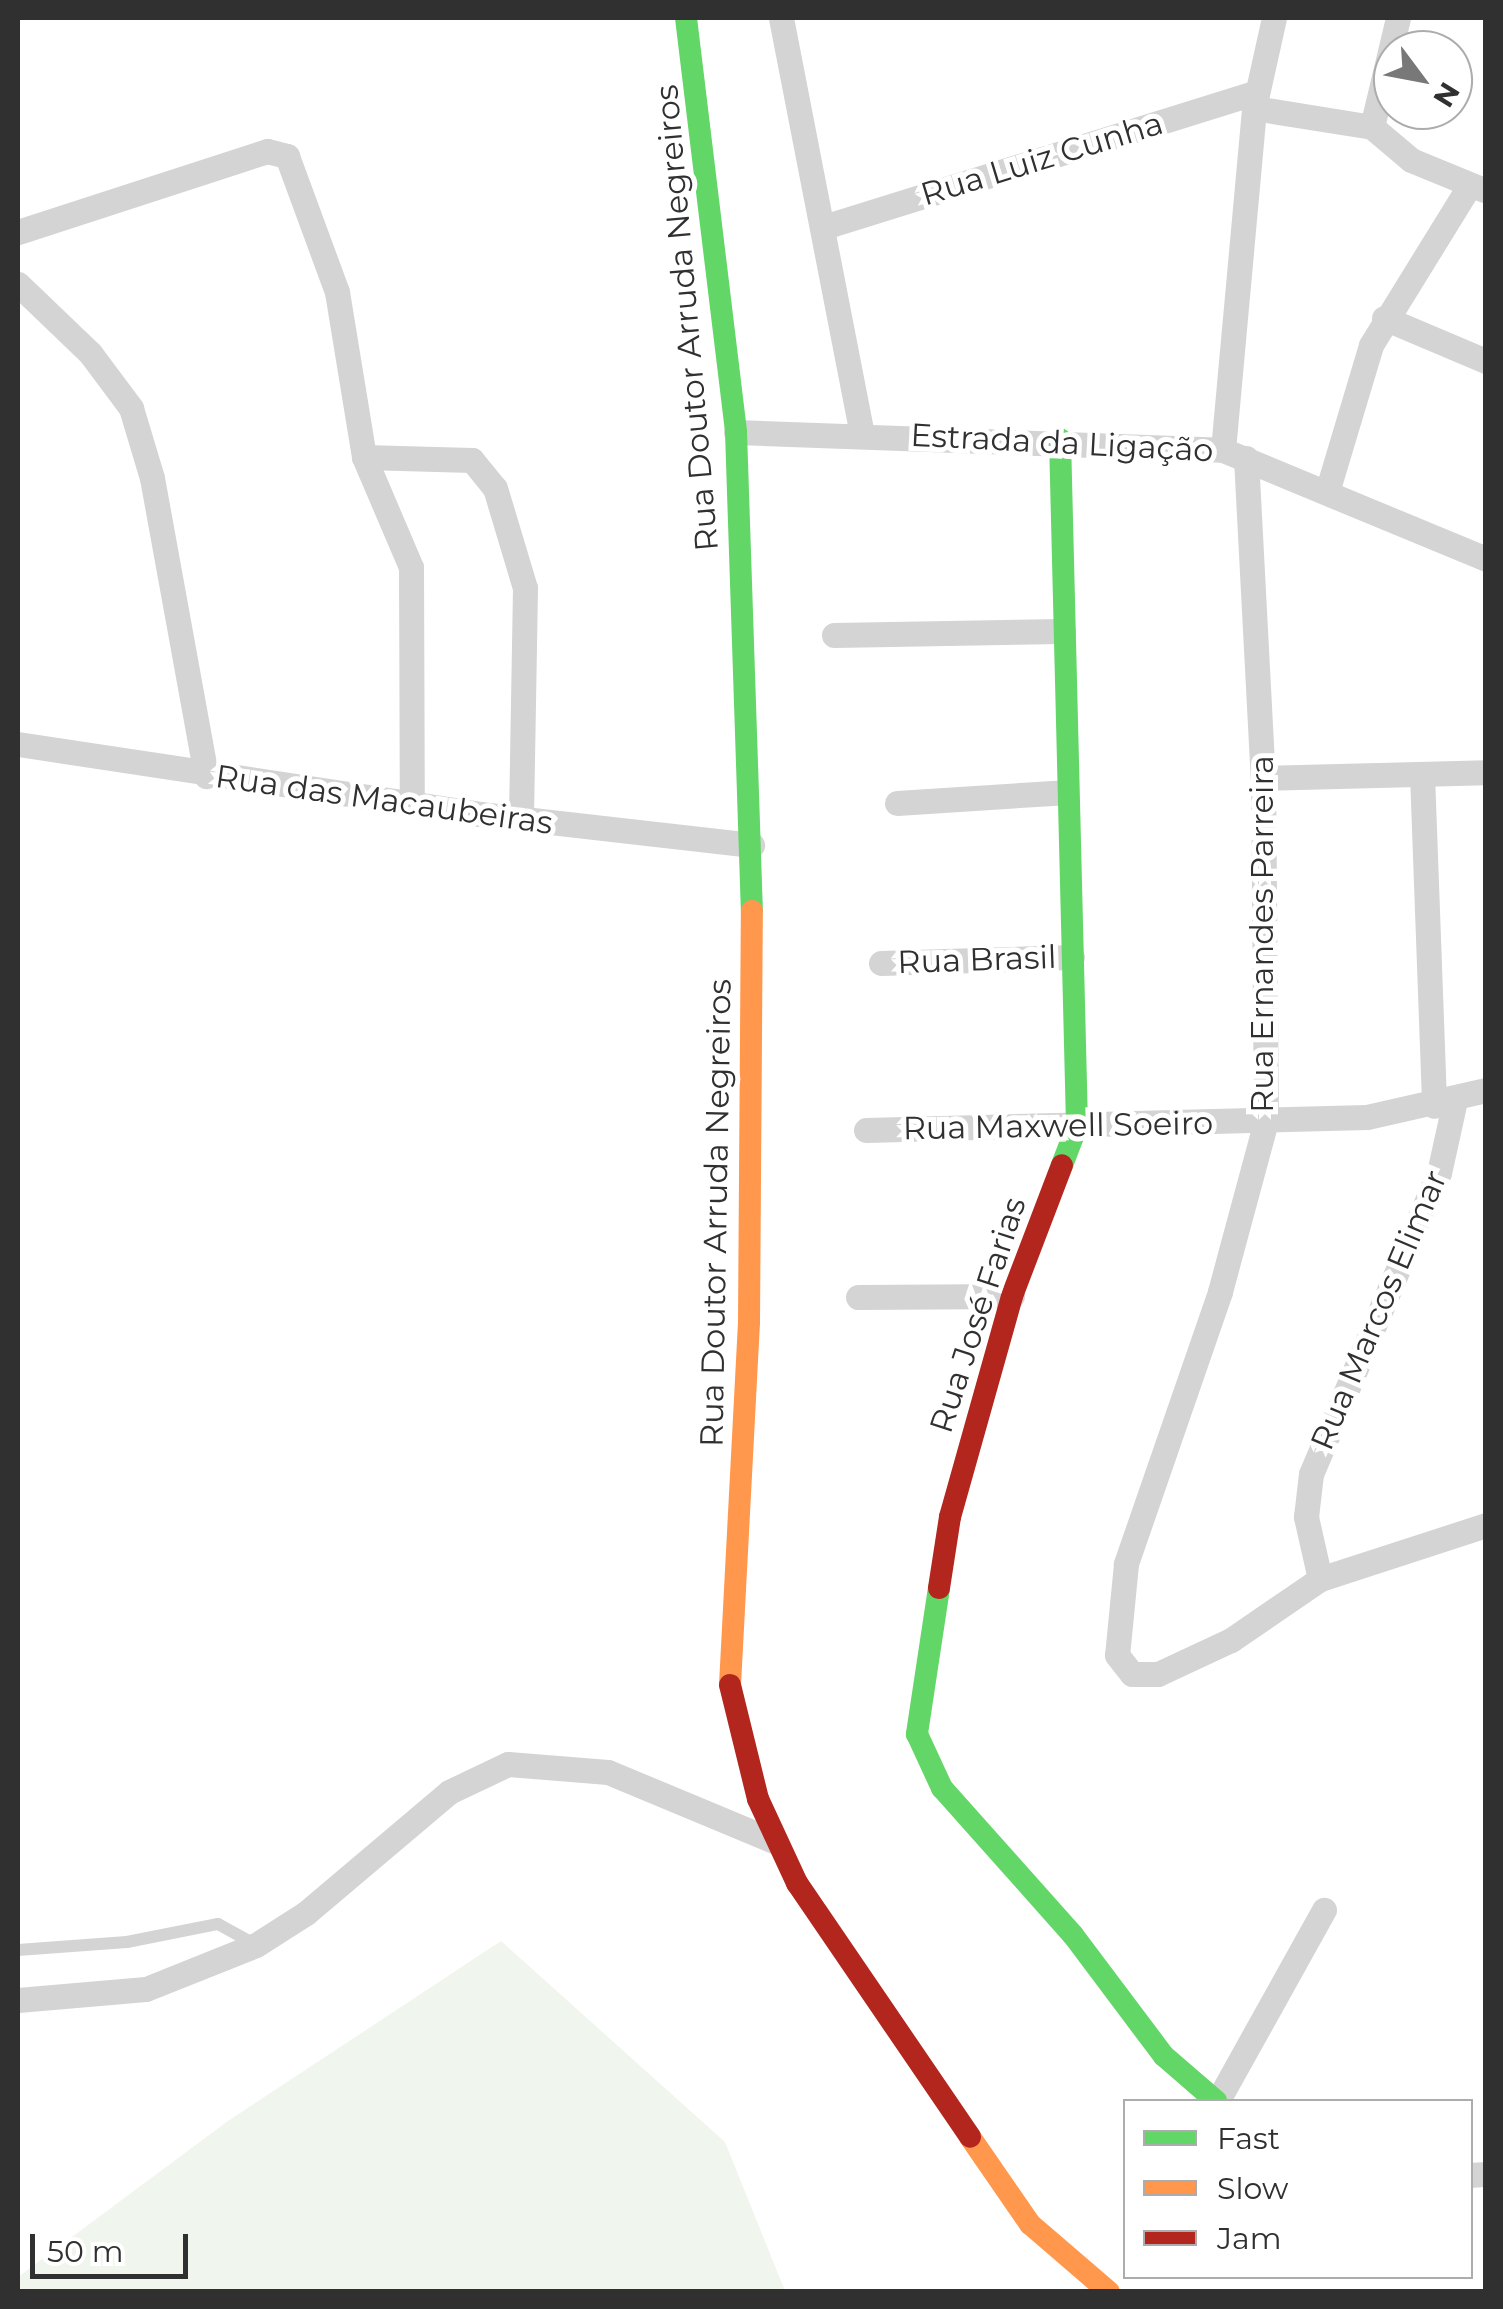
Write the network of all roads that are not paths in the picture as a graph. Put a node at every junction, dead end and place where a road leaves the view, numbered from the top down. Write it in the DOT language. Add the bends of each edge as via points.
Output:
graph roads {
  1 [pos="686,18"];
  2 [pos="781,18"];
  3 [pos="1274,18"];
  4 [pos="1398,18"];
  5 [pos="1256,100"];
  6 [pos="1372,127"];
  7 [pos="1478,188"];
  8 [pos="827,226"];
  9 [pos="18,232"];
  10 [pos="18,284"];
  11 [pos="1384,318"];
  12 [pos="1486,361"];
  13 [pos="736,432"];
  14 [pos="862,433"];
  15 [pos="1060,439"];
  16 [pos="1235,454"];
  17 [pos="364,457"];
  18 [pos="1327,492"];
  19 [pos="1486,559"];
  20 [pos="1063,631"];
  21 [pos="834,634"];
  22 [pos="18,744"];
  23 [pos="1486,772"];
  24 [pos="1422,774"];
  25 [pos="206,776"];
  26 [pos="1263,778"];
  27 [pos="1064,792"];
  28 [pos="897,803"];
  29 [pos="412,804"];
  30 [pos="521,819"];
  31 [pos="752,845"];
  32 [pos="1072,957"];
  33 [pos="881,963"];
  34 [pos="1486,1090"];
  35 [pos="1444,1103"];
  36 [pos="1266,1121"];
  37 [pos="1077,1126"];
  38 [pos="866,1130"];
  39 [pos="1012,1296"];
  40 [pos="858,1297"];
  41 [pos="1486,1525"];
  42 [pos="1320,1579"];
  43 [pos="774,1841"];
  44 [pos="1324,1910"];
  45 [pos="256,1945"];
  46 [pos="18,1950"];
  47 [pos="18,2000"];
  48 [pos="1214,2099"];
  49 [pos="1217,2099"];
  50 [pos="1109,2292"];
  1 -- 13 [label="street, Rua Doutor Arruda Negreiros"];
  2 -- 8 [label="street"];
  3 -- 5 [label="street"];
  4 -- 6 [label="street"];
  5 -- 6 [label="street, Rua Luiz Cunha"];
  5 -- 8 [label="street, Rua Luiz Cunha"];
  5 -- 16 [label="street"];
  6 -- 7 [label="street" via="1396,152"];
  7 -- 11 [label="street"];
  8 -- 14 [label="street"];
  9 -- 17 [label="street" via="267,150 286,156 338,292"];
  10 -- 25 [label="street" via="90,353 131,408 152,478"];
  11 -- 12 [label="street"];
  11 -- 18 [label="street"];
  13 -- 14 [label="street, Estrada da Ligação"];
  13 -- 31 [label="street, Rua Doutor Arruda Negreiros"];
  14 -- 15 [label="street, Estrada da Ligação"];
  15 -- 16 [label="street, Estrada da Ligação"];
  15 -- 20 [label="street, Rua José Farias"];
  16 -- 18 [label="street, Estrada da Ligação"];
  16 -- 26 [label="street, Rua Ernandes Parreira"];
  17 -- 29 [label="street" via="414,586"];
  17 -- 30 [label="street" via="472,460 486,471 525,588"];
  18 -- 19 [label="street, Estrada da Ligação"];
  20 -- 21 [label="street"];
  20 -- 27 [label="street, Rua José Farias"];
  22 -- 25 [label="street, Rua das Macaubeiras"];
  23 -- 24 [label="street"];
  24 -- 26 [label="street"];
  24 -- 35 [label="street, Rua Marcos Elimar"];
  25 -- 29 [label="street, Rua das Macaubeiras"];
  26 -- 36 [label="street, Rua Ernandes Parreira"];
  27 -- 28 [label="street"];
  27 -- 32 [label="street, Rua José Farias"];
  29 -- 30 [label="street, Rua das Macaubeiras"];
  30 -- 31 [label="street, Rua das Macaubeiras"];
  31 -- 43 [label="street, Rua Doutor Arruda Negreiros" via="749,1322 729,1696"];
  32 -- 33 [label="street, Rua Brasil"];
  32 -- 37 [label="street, Rua José Farias"];
  34 -- 35 [label="street, Rua Maxwell Soeiro"];
  35 -- 36 [label="street, Rua Maxwell Soeiro"];
  35 -- 42 [label="street, Rua Marcos Elimar" via="1438,1173 1311,1474 1306,1517"];
  36 -- 37 [label="street, Rua Maxwell Soeiro"];
  36 -- 42 [label="street, Rua Ernandes Parreira" via="1220,1292 1126,1564 1115,1646 1122,1665 1138,1677 1218,1648"];
  37 -- 38 [label="street, Rua Maxwell Soeiro"];
  37 -- 39 [label="street, Rua José Farias"];
  39 -- 40 [label="street"];
  39 -- 48 [label="street, Rua José Farias" via="950,1518 917,1734 942,1788 1055,1914 1164,2056"];
  41 -- 42 [label="street"];
  43 -- 45 [label="street" via="608,1772 508,1764 449,1792 306,1913"];
  43 -- 50 [label="street, Rua Doutor Arruda Negreiros" via="1000,2186 1030,2224"];
  44 -- 49 [label="street"];
  45 -- 46 [label="lane" via="218,1924 96,1946"];
  45 -- 47 [label="street" via="146,1989"];
}
